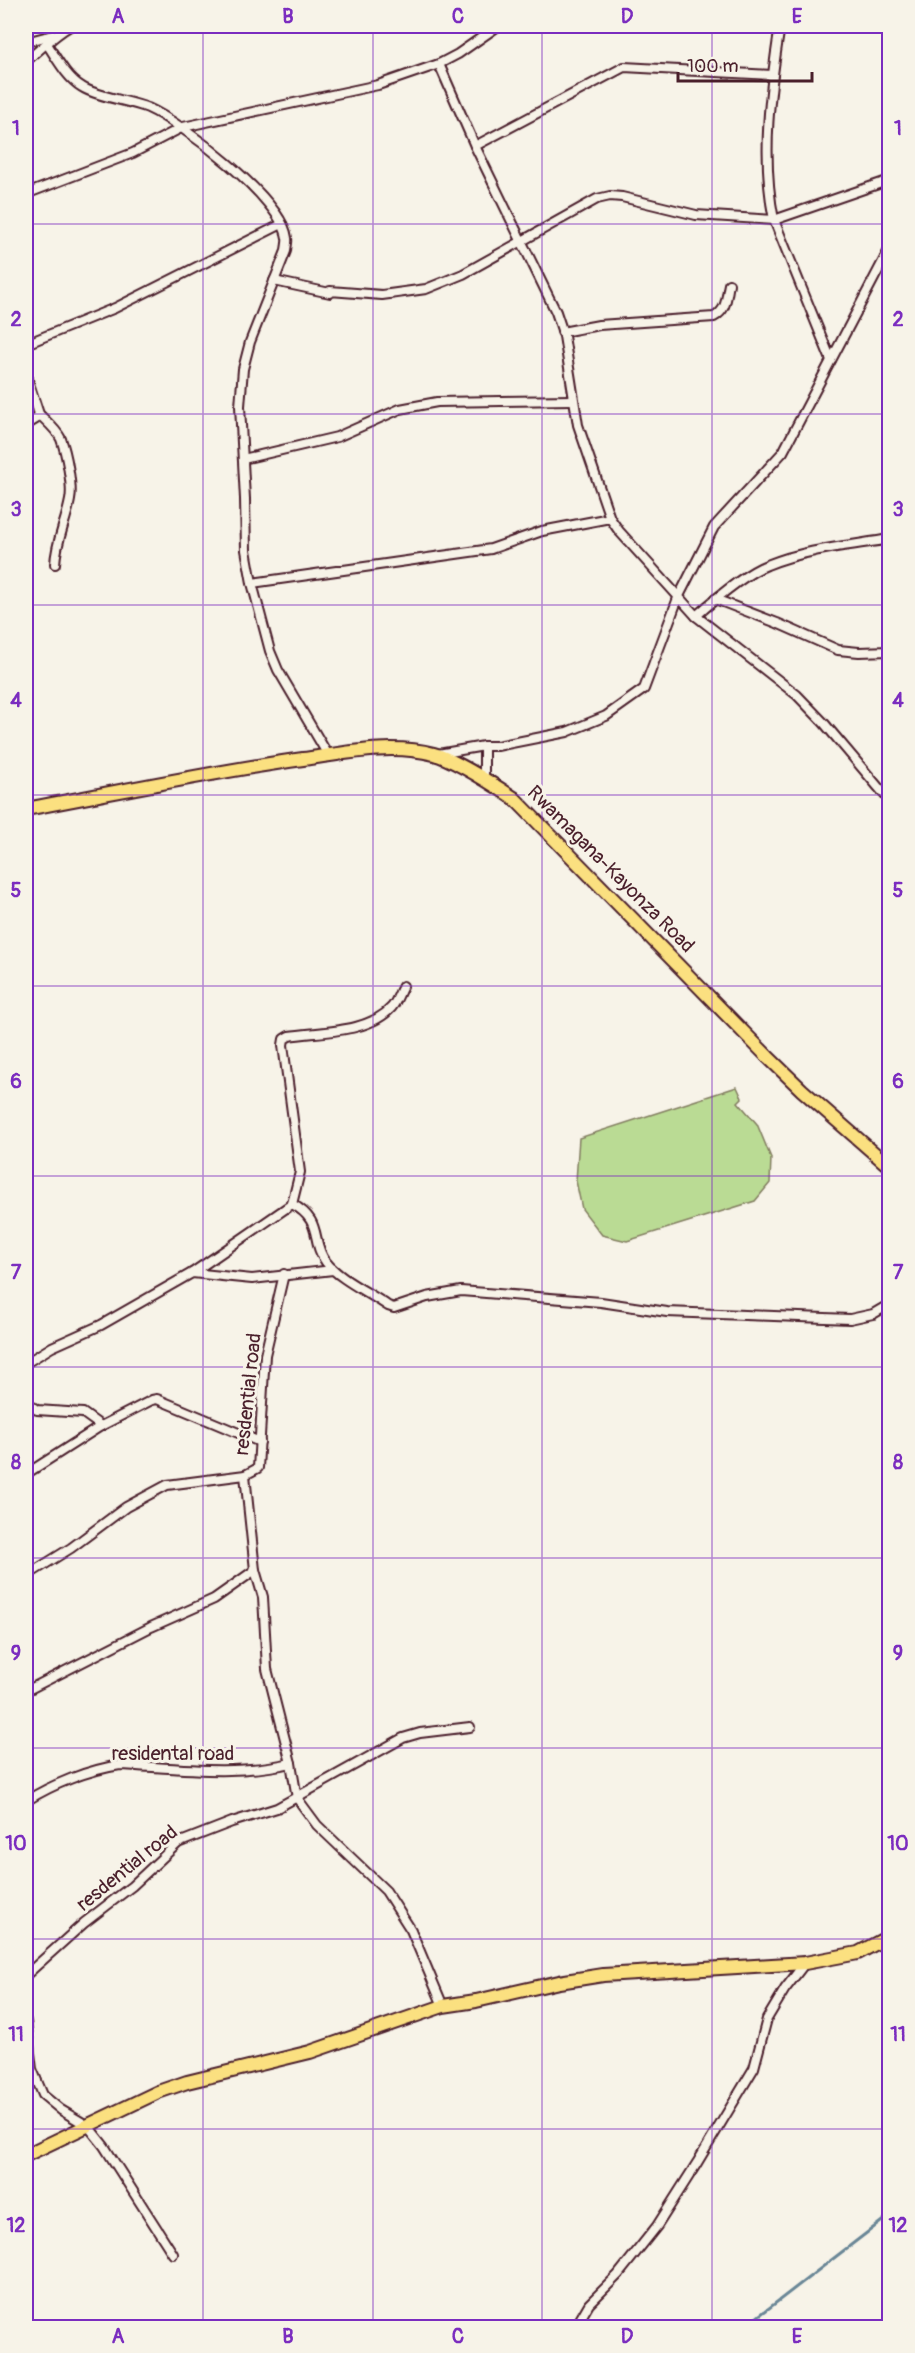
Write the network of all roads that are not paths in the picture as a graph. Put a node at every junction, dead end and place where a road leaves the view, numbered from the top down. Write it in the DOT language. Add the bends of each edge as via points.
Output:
graph roads {
  1 [pos="70,26"];
  2 [pos="498,26"];
  3 [pos="780,26"];
  4 [pos="57,33"];
  5 [pos="26,42"];
  6 [pos="47,44"];
  7 [pos="26,60"];
  8 [pos="439,64"];
  9 [pos="772,75"];
  10 [pos="183,127"];
  11 [pos="475,146"];
  12 [pos="890,180"];
  13 [pos="26,194"];
  14 [pos="774,220"];
  15 [pos="282,224"];
  16 [pos="522,242"];
  17 [pos="890,248"];
  18 [pos="275,279"];
  19 [pos="729,284"];
  20 [pos="562,332"];
  21 [pos="26,344"];
  22 [pos="831,360"];
  23 [pos="26,374"];
  24 [pos="573,400"];
  25 [pos="39,414"];
  26 [pos="26,425"];
  27 [pos="243,459"];
  28 [pos="610,518"];
  29 [pos="890,539"];
  30 [pos="55,564"];
  31 [pos="252,583"];
  32 [pos="678,598"];
  33 [pos="715,599"];
  34 [pos="696,616"];
  35 [pos="890,651"];
  36 [pos="484,746"];
  37 [pos="435,754"];
  38 [pos="328,755"];
  39 [pos="484,779"];
  40 [pos="890,801"];
  41 [pos="26,809"];
  42 [pos="403,986"];
  43 [pos="890,1167"];
  44 [pos="292,1204"];
  45 [pos="333,1270"];
  46 [pos="192,1273"];
  47 [pos="284,1274"];
  48 [pos="890,1304"];
  49 [pos="26,1363"];
  50 [pos="26,1402"];
  51 [pos="101,1426"];
  52 [pos="260,1442"];
  53 [pos="26,1474"];
  54 [pos="245,1475"];
  55 [pos="255,1570"];
  56 [pos="26,1576"];
  57 [pos="26,1691"];
  58 [pos="470,1727"];
  59 [pos="291,1763"];
  60 [pos="297,1798"];
  61 [pos="26,1801"];
  62 [pos="890,1936"];
  63 [pos="805,1963"];
  64 [pos="26,1975"];
  65 [pos="443,2006"];
  66 [pos="26,2020"];
  67 [pos="88,2126"];
  68 [pos="26,2155"];
  69 [pos="173,2254"];
  70 [pos="575,2328"];
  1 -- 4 [label="street"];
  2 -- 8 [label="street"];
  3 -- 9 [label="street"];
  4 -- 5 [label="street"];
  4 -- 6 [label="street"];
  6 -- 7 [label="street"];
  6 -- 10 [label="street" via="83,89 147,108"];
  8 -- 10 [label="street" via="378,85"];
  8 -- 11 [label="street"];
  9 -- 11 [label="street" via="624,67"];
  9 -- 14 [label="street" via="767,157"];
  10 -- 13 [label="street" via="133,153"];
  10 -- 15 [label="street" via="252,184"];
  11 -- 16 [label="street"];
  12 -- 14 [label="street"];
  14 -- 16 [label="street" via="696,215 610,196 597,199"];
  14 -- 22 [label="street"];
  15 -- 18 [label="street" via="286,251"];
  15 -- 21 [label="street" via="115,309"];
  16 -- 18 [label="street" via="426,289 382,295 330,293"];
  16 -- 20 [label="street"];
  17 -- 22 [label="street"];
  18 -- 27 [label="street" via="243,369"];
  19 -- 20 [label="street" via="725,306 714,318 599,325"];
  20 -- 24 [label="street"];
  22 -- 32 [label="street" via="783,452 714,527"];
  23 -- 25 [label="street"];
  24 -- 27 [label="street" via="437,402 399,409 337,437"];
  24 -- 28 [label="street"];
  25 -- 26 [label="street"];
  25 -- 30 [label="street" via="60,439 70,482 71,496"];
  27 -- 31 [label="street" via="246,550"];
  28 -- 31 [label="street" via="542,531 490,549"];
  28 -- 32 [label="street"];
  29 -- 33 [label="street" via="809,551 765,566"];
  31 -- 38 [label="street" via="278,670"];
  32 -- 34 [label="street"];
  32 -- 36 [label="street" via="644,689 629,702 567,732"];
  33 -- 34 [label="street"];
  33 -- 35 [label="street" via="838,650"];
  34 -- 40 [label="street" via="797,695"];
  36 -- 37 [label="street"];
  36 -- 39 [label="street"];
  37 -- 38 [label="highway, Rwamagana-Kayonza Road" via="388,748"];
  37 -- 39 [label="highway, Rwamagana-Kayonza Road"];
  38 -- 41 [label="highway, Rwamagana-Kayonza Road"];
  39 -- 43 [label="highway, Rwamagana-Kayonza Road" via="514,798 768,1057"];
  42 -- 44 [label="street" via="394,1005 372,1022 284,1039 300,1173"];
  44 -- 45 [label="street" via="304,1210 316,1230 324,1260"];
  44 -- 46 [label="street"];
  45 -- 47 [label="street"];
  45 -- 48 [label="street" via="394,1308 461,1291 600,1302 668,1312 850,1319 873,1314"];
  46 -- 47 [label="street" via="252,1279"];
  46 -- 49 [label="street"];
  47 -- 52 [label="street, resdential road" via="265,1355"];
  50 -- 51 [label="street" via="37,1410 83,1413"];
  51 -- 52 [label="street" via="147,1401 158,1400"];
  51 -- 53 [label="street"];
  52 -- 54 [label="street, resdential road" via="258,1468"];
  54 -- 55 [label="street, resdential road"];
  54 -- 56 [label="street, resdential road" via="166,1485"];
  55 -- 57 [label="street" via="214,1599"];
  55 -- 59 [label="street, resdential road" via="263,1597 267,1669"];
  58 -- 60 [label="street, resdential road" via="403,1738"];
  59 -- 60 [label="street, resdential road"];
  59 -- 61 [label="street, residental road" via="236,1770 120,1765 50,1788"];
  60 -- 64 [label="street, resdential road" via="178,1843"];
  60 -- 65 [label="street, resdential road" via="317,1825 386,1891 411,1930"];
  62 -- 63 [label="highway" via="858,1953"];
  63 -- 65 [label="highway" via="603,1975"];
  63 -- 70 [label="street" via="766,2019 754,2067 697,2163 657,2226 589,2304"];
  65 -- 67 [label="highway" via="321,2049 187,2082"];
  66 -- 67 [label="street" via="32,2069 43,2095"];
  67 -- 68 [label="highway"];
  67 -- 69 [label="street"];
}
